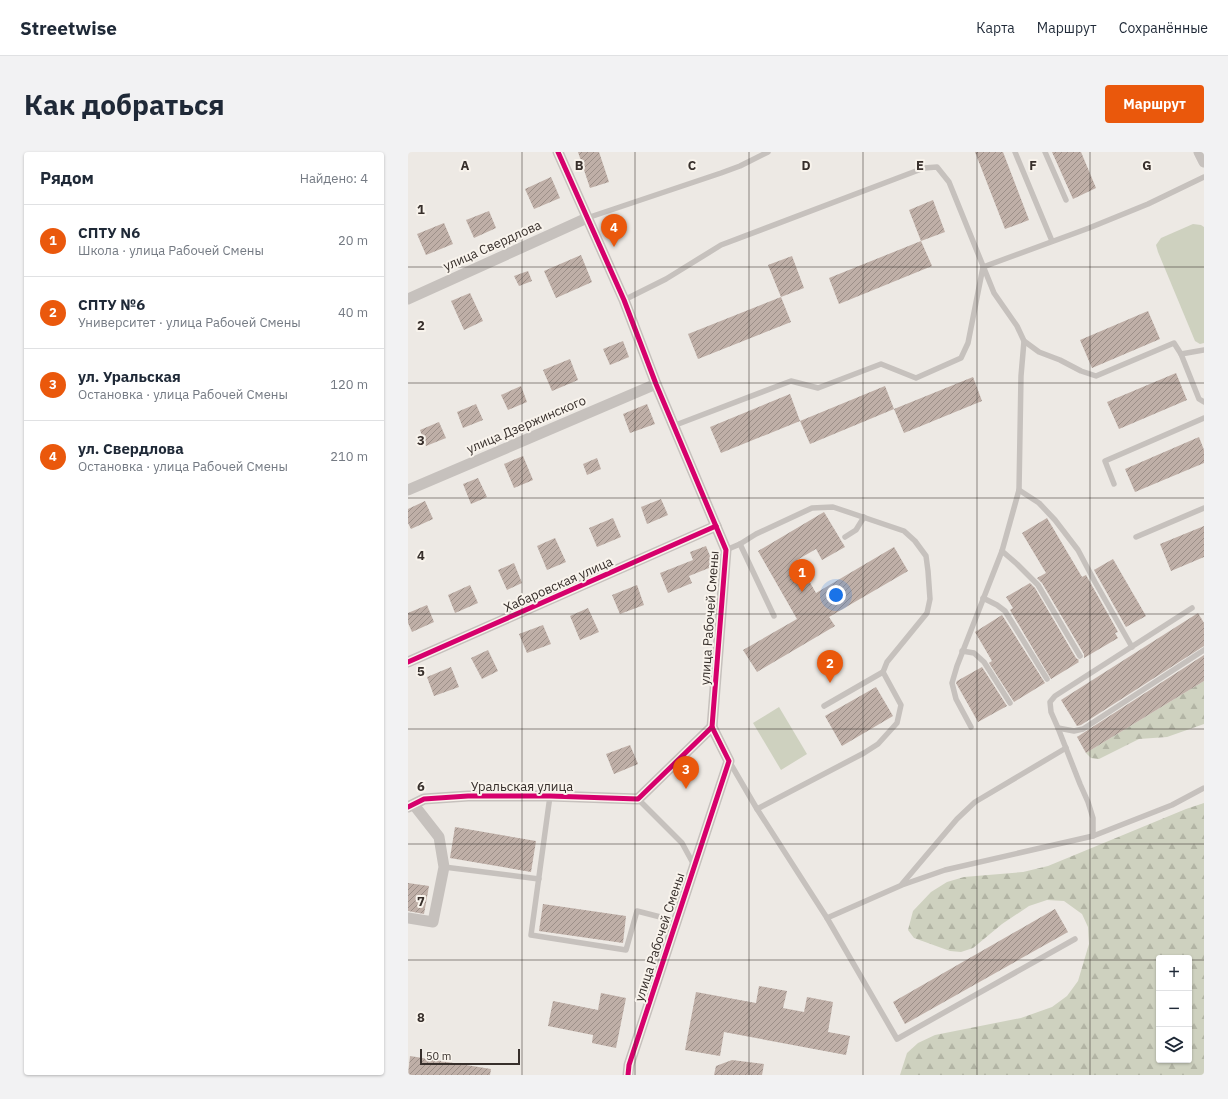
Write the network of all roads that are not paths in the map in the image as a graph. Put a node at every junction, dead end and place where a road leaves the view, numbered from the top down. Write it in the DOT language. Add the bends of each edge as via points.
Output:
graph roads {
  1 [pos="558,152"];
  2 [pos="768,152"];
  3 [pos="1015,152"];
  4 [pos="1045,152"];
  5 [pos="1199,152"];
  6 [pos="1204,162"];
  7 [pos="1204,177"];
  8 [pos="1066,200"];
  9 [pos="587,218"];
  10 [pos="1052,241"];
  11 [pos="983,267"];
  12 [pos="408,299"];
  13 [pos="624,300"];
  14 [pos="1024,341"];
  15 [pos="1204,350"];
  16 [pos="1181,354"];
  17 [pos="656,384"];
  18 [pos="1204,402"];
  19 [pos="1204,418"];
  20 [pos="673,426"];
  21 [pos="1114,484"];
  22 [pos="408,490"];
  23 [pos="1019,490"];
  24 [pos="1204,508"];
  25 [pos="864,517"];
  26 [pos="716,526"];
  27 [pos="845,537"];
  28 [pos="1136,537"];
  29 [pos="740,544"];
  30 [pos="726,550"];
  31 [pos="1002,551"];
  32 [pos="983,598"];
  33 [pos="1192,608"];
  34 [pos="774,616"];
  35 [pos="1132,647"];
  36 [pos="1204,650"];
  37 [pos="962,651"];
  38 [pos="1080,656"];
  39 [pos="408,662"];
  40 [pos="883,672"];
  41 [pos="1047,679"];
  42 [pos="1010,703"];
  43 [pos="824,706"];
  44 [pos="712,727"];
  45 [pos="971,727"];
  46 [pos="1058,728"];
  47 [pos="1066,748"];
  48 [pos="729,761"];
  49 [pos="1204,788"];
  50 [pos="550,796"];
  51 [pos="638,798"];
  52 [pos="411,806"];
  53 [pos="757,809"];
  54 [pos="1093,836"];
  55 [pos="695,865"];
  56 [pos="444,867"];
  57 [pos="539,879"];
  58 [pos="902,884"];
  59 [pos="408,918"];
  60 [pos="827,918"];
  61 [pos="676,921"];
  62 [pos="1075,939"];
  63 [pos="628,1075"];
  1 -- 9 [label="street, улица Рабочей Смены"];
  2 -- 9 [label="lane" via="721,173"];
  3 -- 10 [label="lane"];
  4 -- 8 [label="lane"];
  5 -- 6 [label="street"];
  7 -- 10 [label="lane" via="1148,204"];
  9 -- 12 [label="street, улица Свердлова"];
  9 -- 13 [label="street, улица Рабочей Смены"];
  10 -- 11 [label="lane"];
  11 -- 13 [label="lane" via="949,182 937,167 924,168 721,245 666,280"];
  11 -- 14 [label="lane" via="994,293 1017,326"];
  11 -- 20 [label="lane" via="968,343 961,358 916,378 881,364 818,388 791,381"];
  13 -- 17 [label="street, улица Рабочей Смены"];
  14 -- 16 [label="lane" via="1039,352 1081,372 1096,376 1174,343"];
  14 -- 23 [label="lane"];
  15 -- 16 [label="lane"];
  16 -- 18 [label="lane" via="1200,399"];
  17 -- 20 [label="street, улица Рабочей Смены"];
  17 -- 22 [label="street, улица Дзержинского"];
  19 -- 21 [label="lane" via="1105,461"];
  20 -- 26 [label="street, улица Рабочей Смены"];
  23 -- 31 [label="lane"];
  23 -- 35 [label="lane" via="1039,503 1078,550"];
  24 -- 28 [label="lane"];
  25 -- 27 [label="lane" via="856,530"];
  25 -- 29 [label="lane" via="833,507 812,508"];
  25 -- 40 [label="lane" via="904,531 926,556 928,571 930,599 927,613 887,662"];
  26 -- 30 [label="street, улица Рабочей Смены"];
  26 -- 39 [label="street, Хабаровская улица"];
  29 -- 30 [label="lane"];
  29 -- 34 [label="lane"];
  30 -- 44 [label="street, улица Рабочей Смены"];
  31 -- 32 [label="lane"];
  31 -- 38 [label="lane" via="1038,585"];
  32 -- 37 [label="lane"];
  32 -- 41 [label="lane" via="1005,611"];
  33 -- 35 [label="lane"];
  35 -- 46 [label="lane" via="1055,696 1050,702"];
  36 -- 46 [label="lane" via="1083,730"];
  37 -- 42 [label="lane" via="974,653 984,662"];
  37 -- 45 [label="lane" via="952,683 956,699"];
  40 -- 43 [label="lane"];
  40 -- 53 [label="lane" via="901,705 897,723 878,744"];
  44 -- 48 [label="street"];
  44 -- 51 [label="street"];
  46 -- 47 [label="lane"];
  47 -- 54 [label="lane" via="1093,818"];
  47 -- 58 [label="lane" via="975,802 957,819"];
  48 -- 53 [label="lane"];
  48 -- 55 [label="street, улица Рабочей Смены"];
  49 -- 54 [label="lane" via="1172,805"];
  50 -- 51 [label="street, Уральская улица"];
  50 -- 52 [label="street, Уральская улица" via="424,799"];
  50 -- 57 [label="lane"];
  51 -- 55 [label="lane" via="682,842"];
  52 -- 56 [label="street" via="439,837"];
  53 -- 60 [label="lane"];
  54 -- 58 [label="lane" via="946,870"];
  55 -- 61 [label="street, улица Рабочей Смены"];
  56 -- 57 [label="lane"];
  56 -- 59 [label="street" via="433,922"];
  57 -- 61 [label="lane" via="531,935 626,950 637,911"];
  58 -- 60 [label="lane"];
  60 -- 62 [label="lane" via="897,1039"];
  61 -- 63 [label="street, улица Рабочей Смены" via="629,1064"];
}
